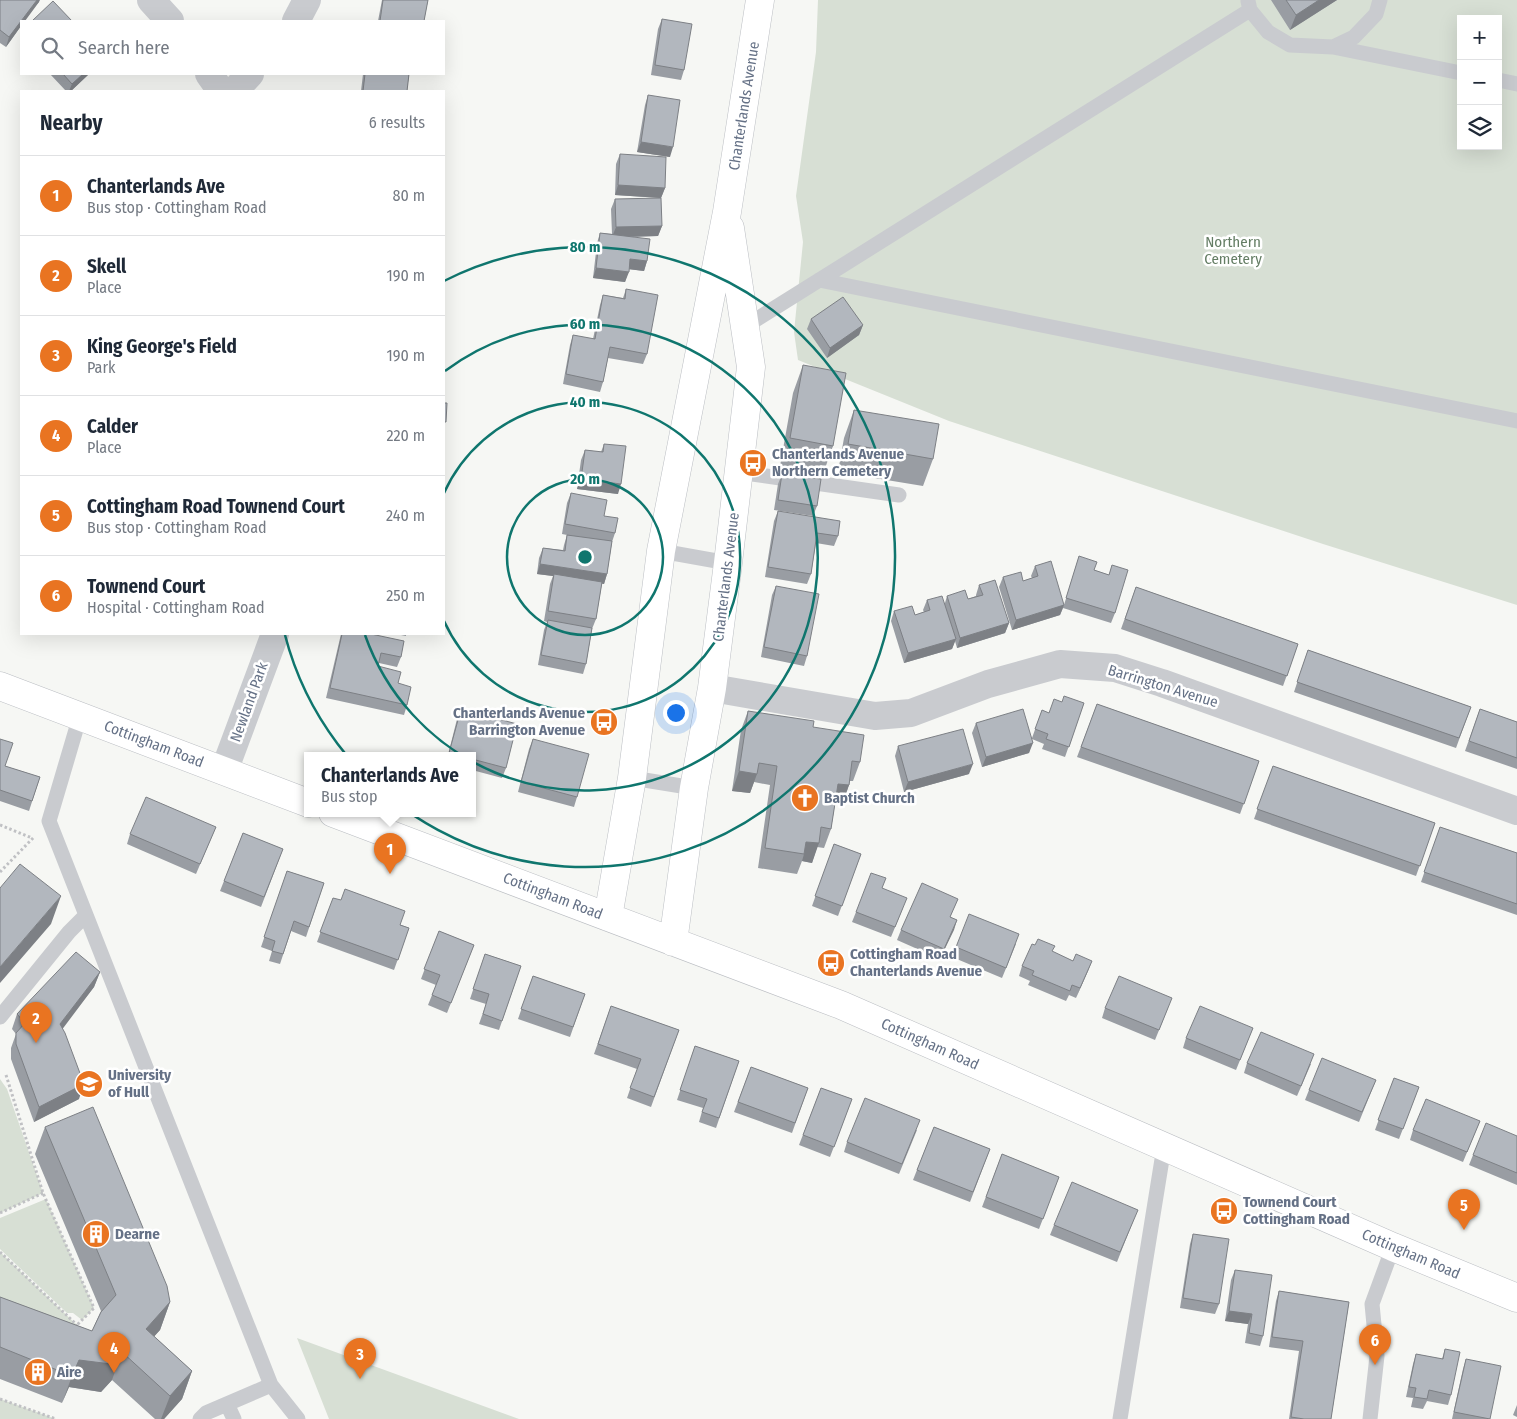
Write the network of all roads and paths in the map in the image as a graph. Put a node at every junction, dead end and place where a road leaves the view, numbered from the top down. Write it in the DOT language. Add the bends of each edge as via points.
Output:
graph roads {
  1 [pos="152,0"];
  2 [pos="307,0"];
  3 [pos="760,0"];
  4 [pos="1380,0"];
  5 [pos="1249,5"];
  6 [pos="169,20"];
  7 [pos="297,20"];
  8 [pos="1333,47"];
  9 [pos="1457,72"];
  10 [pos="210,75"];
  11 [pos="249,75"];
  12 [pos="1502,81"];
  13 [pos="1517,84"];
  14 [pos="221,90"];
  15 [pos="235,90"];
  16 [pos="728,212"];
  17 [pos="819,280"];
  18 [pos="746,326"];
  19 [pos="1517,420"];
  20 [pos="738,472"];
  21 [pos="899,495"];
  22 [pos="661,551"];
  23 [pos="728,563"];
  24 [pos="275,635"];
  25 [pos="0,686"];
  26 [pos="712,688"];
  27 [pos="80,716"];
  28 [pos="224,771"];
  29 [pos="632,778"];
  30 [pos="694,788"];
  31 [pos="304,801"];
  32 [pos="1517,810"];
  33 [pos="344,817"];
  34 [pos="49,821"];
  35 [pos="0,825"];
  36 [pos="32,838"];
  37 [pos="0,872"];
  38 [pos="86,915"];
  39 [pos="608,917"];
  40 [pos="673,942"];
  41 [pos="0,1017"];
  42 [pos="6,1075"];
  43 [pos="1164,1147"];
  44 [pos="43,1193"];
  45 [pos="0,1213"];
  46 [pos="1393,1247"];
  47 [pos="0,1252"];
  48 [pos="1517,1298"];
  49 [pos="77,1325"];
  50 [pos="70,1333"];
  51 [pos="271,1385"];
  52 [pos="0,1398"];
  53 [pos="227,1404"];
  54 [pos="56,1419"];
  55 [pos="200,1419"];
  56 [pos="234,1419"];
  57 [pos="298,1419"];
  58 [pos="1120,1419"];
  59 [pos="1370,1419"];
  1 -- 6 [label="street"];
  2 -- 7 [label="street"];
  3 -- 16 [label="street, Chanterlands Avenue"];
  4 -- 8 [label="lane" via="1376,14 1354,37"];
  5 -- 8 [label="lane" via="1268,32 1290,45"];
  5 -- 17 [label="lane"];
  8 -- 9 [label="lane"];
  10 -- 14 [label="street"];
  11 -- 15 [label="street"];
  12 -- 13 [label="lane"];
  16 -- 18 [label="street, Chanterlands Avenue"];
  16 -- 22 [label="street, Chanterlands Avenue"];
  17 -- 18 [label="lane"];
  17 -- 19 [label="lane"];
  18 -- 20 [label="street, Chanterlands Avenue" via="751,367"];
  20 -- 21 [label="lane"];
  20 -- 23 [label="street, Chanterlands Avenue"];
  22 -- 23 [label="lane"];
  22 -- 29 [label="street, Chanterlands Avenue"];
  23 -- 26 [label="street, Chanterlands Avenue"];
  24 -- 28 [label="street, Newland Park"];
  25 -- 27 [label="street, Cottingham Road"];
  26 -- 30 [label="street, Chanterlands Avenue"];
  26 -- 32 [label="street, Barrington Avenue" via="875,716 911,712 988,684 1060,664 1115,668"];
  27 -- 28 [label="street, Cottingham Road"];
  27 -- 34 [label="lane"];
  28 -- 31 [label="street, Cottingham Road"];
  29 -- 30 [label="lane"];
  29 -- 39 [label="street, Chanterlands Avenue"];
  30 -- 40 [label="street, Chanterlands Avenue"];
  33 -- 39 [label="street, Cottingham Road"];
  34 -- 36 [label="path"];
  34 -- 38 [label="lane"];
  35 -- 36 [label="path"];
  36 -- 37 [label="path"];
  38 -- 41 [label="lane"];
  38 -- 51 [label="lane"];
  39 -- 40 [label="street, Cottingham Road"];
  40 -- 43 [label="street, Cottingham Road" via="841,1006"];
  42 -- 44 [label="path"];
  43 -- 46 [label="street, Cottingham Road"];
  43 -- 58 [label="lane"];
  44 -- 45 [label="path"];
  44 -- 49 [label="path" via="94,1308"];
  46 -- 48 [label="street, Cottingham Road"];
  46 -- 59 [label="lane" via="1372,1304 1377,1356"];
  47 -- 49 [label="path"];
  49 -- 50 [label="path"];
  51 -- 53 [label="lane"];
  51 -- 57 [label="lane"];
  52 -- 54 [label="path"];
  53 -- 55 [label="lane"];
  53 -- 56 [label="lane"];
}
